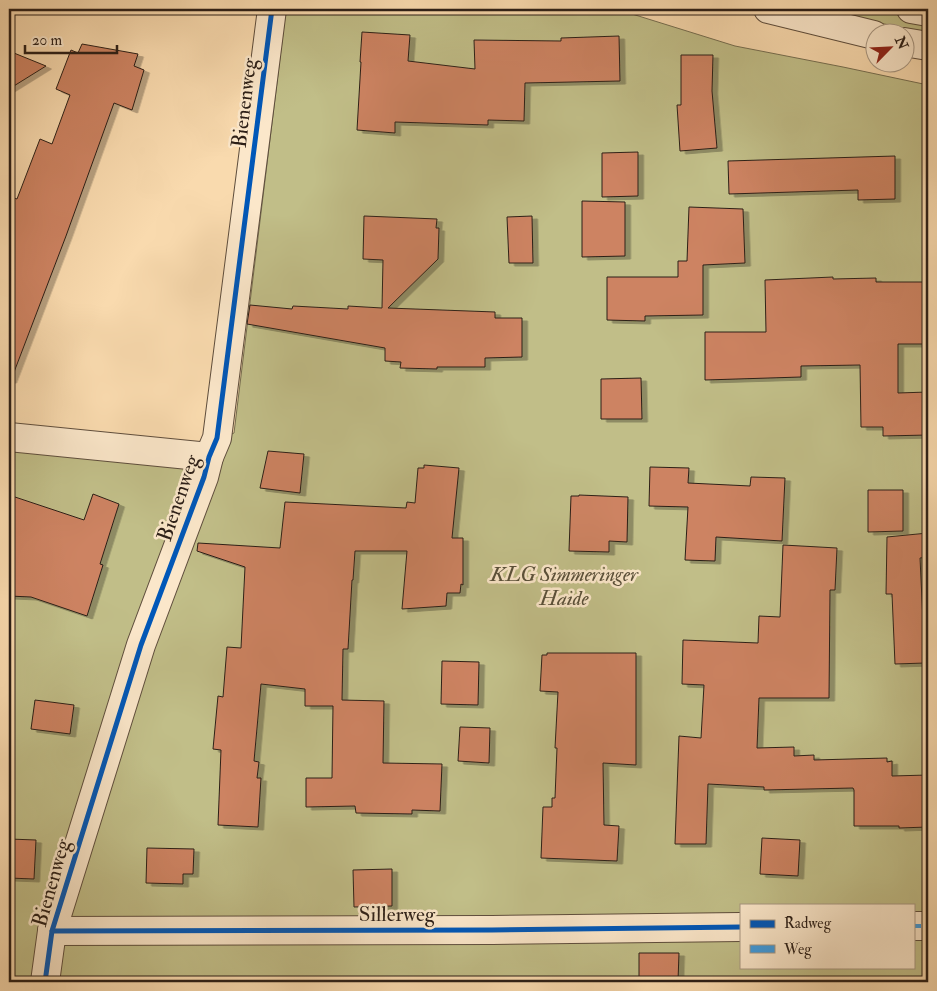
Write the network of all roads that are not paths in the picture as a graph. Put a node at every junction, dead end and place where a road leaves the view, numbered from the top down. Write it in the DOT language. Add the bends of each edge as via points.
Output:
graph roads {
  1 [pos="272,9"];
  2 [pos="768,9"];
  3 [pos="911,9"];
  4 [pos="928,12"];
  5 [pos="817,15"];
  6 [pos="864,31"];
  7 [pos="914,44"];
  8 [pos="928,46"];
  9 [pos="9,437"];
  10 [pos="209,457"];
  11 [pos="914,926"];
  12 [pos="928,926"];
  13 [pos="740,927"];
  14 [pos="52,931"];
  15 [pos="45,982"];
  1 -- 10 [label="street, Bienenweg" via="217,438"];
  2 -- 5 [label="street"];
  3 -- 4 [label="street"];
  5 -- 6 [label="street"];
  7 -- 8 [label="street"];
  9 -- 10 [label="street"];
  10 -- 14 [label="street, Bienenweg" via="141,645"];
  11 -- 12 [label="street"];
  13 -- 14 [label="street, Sillerweg"];
  14 -- 15 [label="street, Bienenweg"];
}
